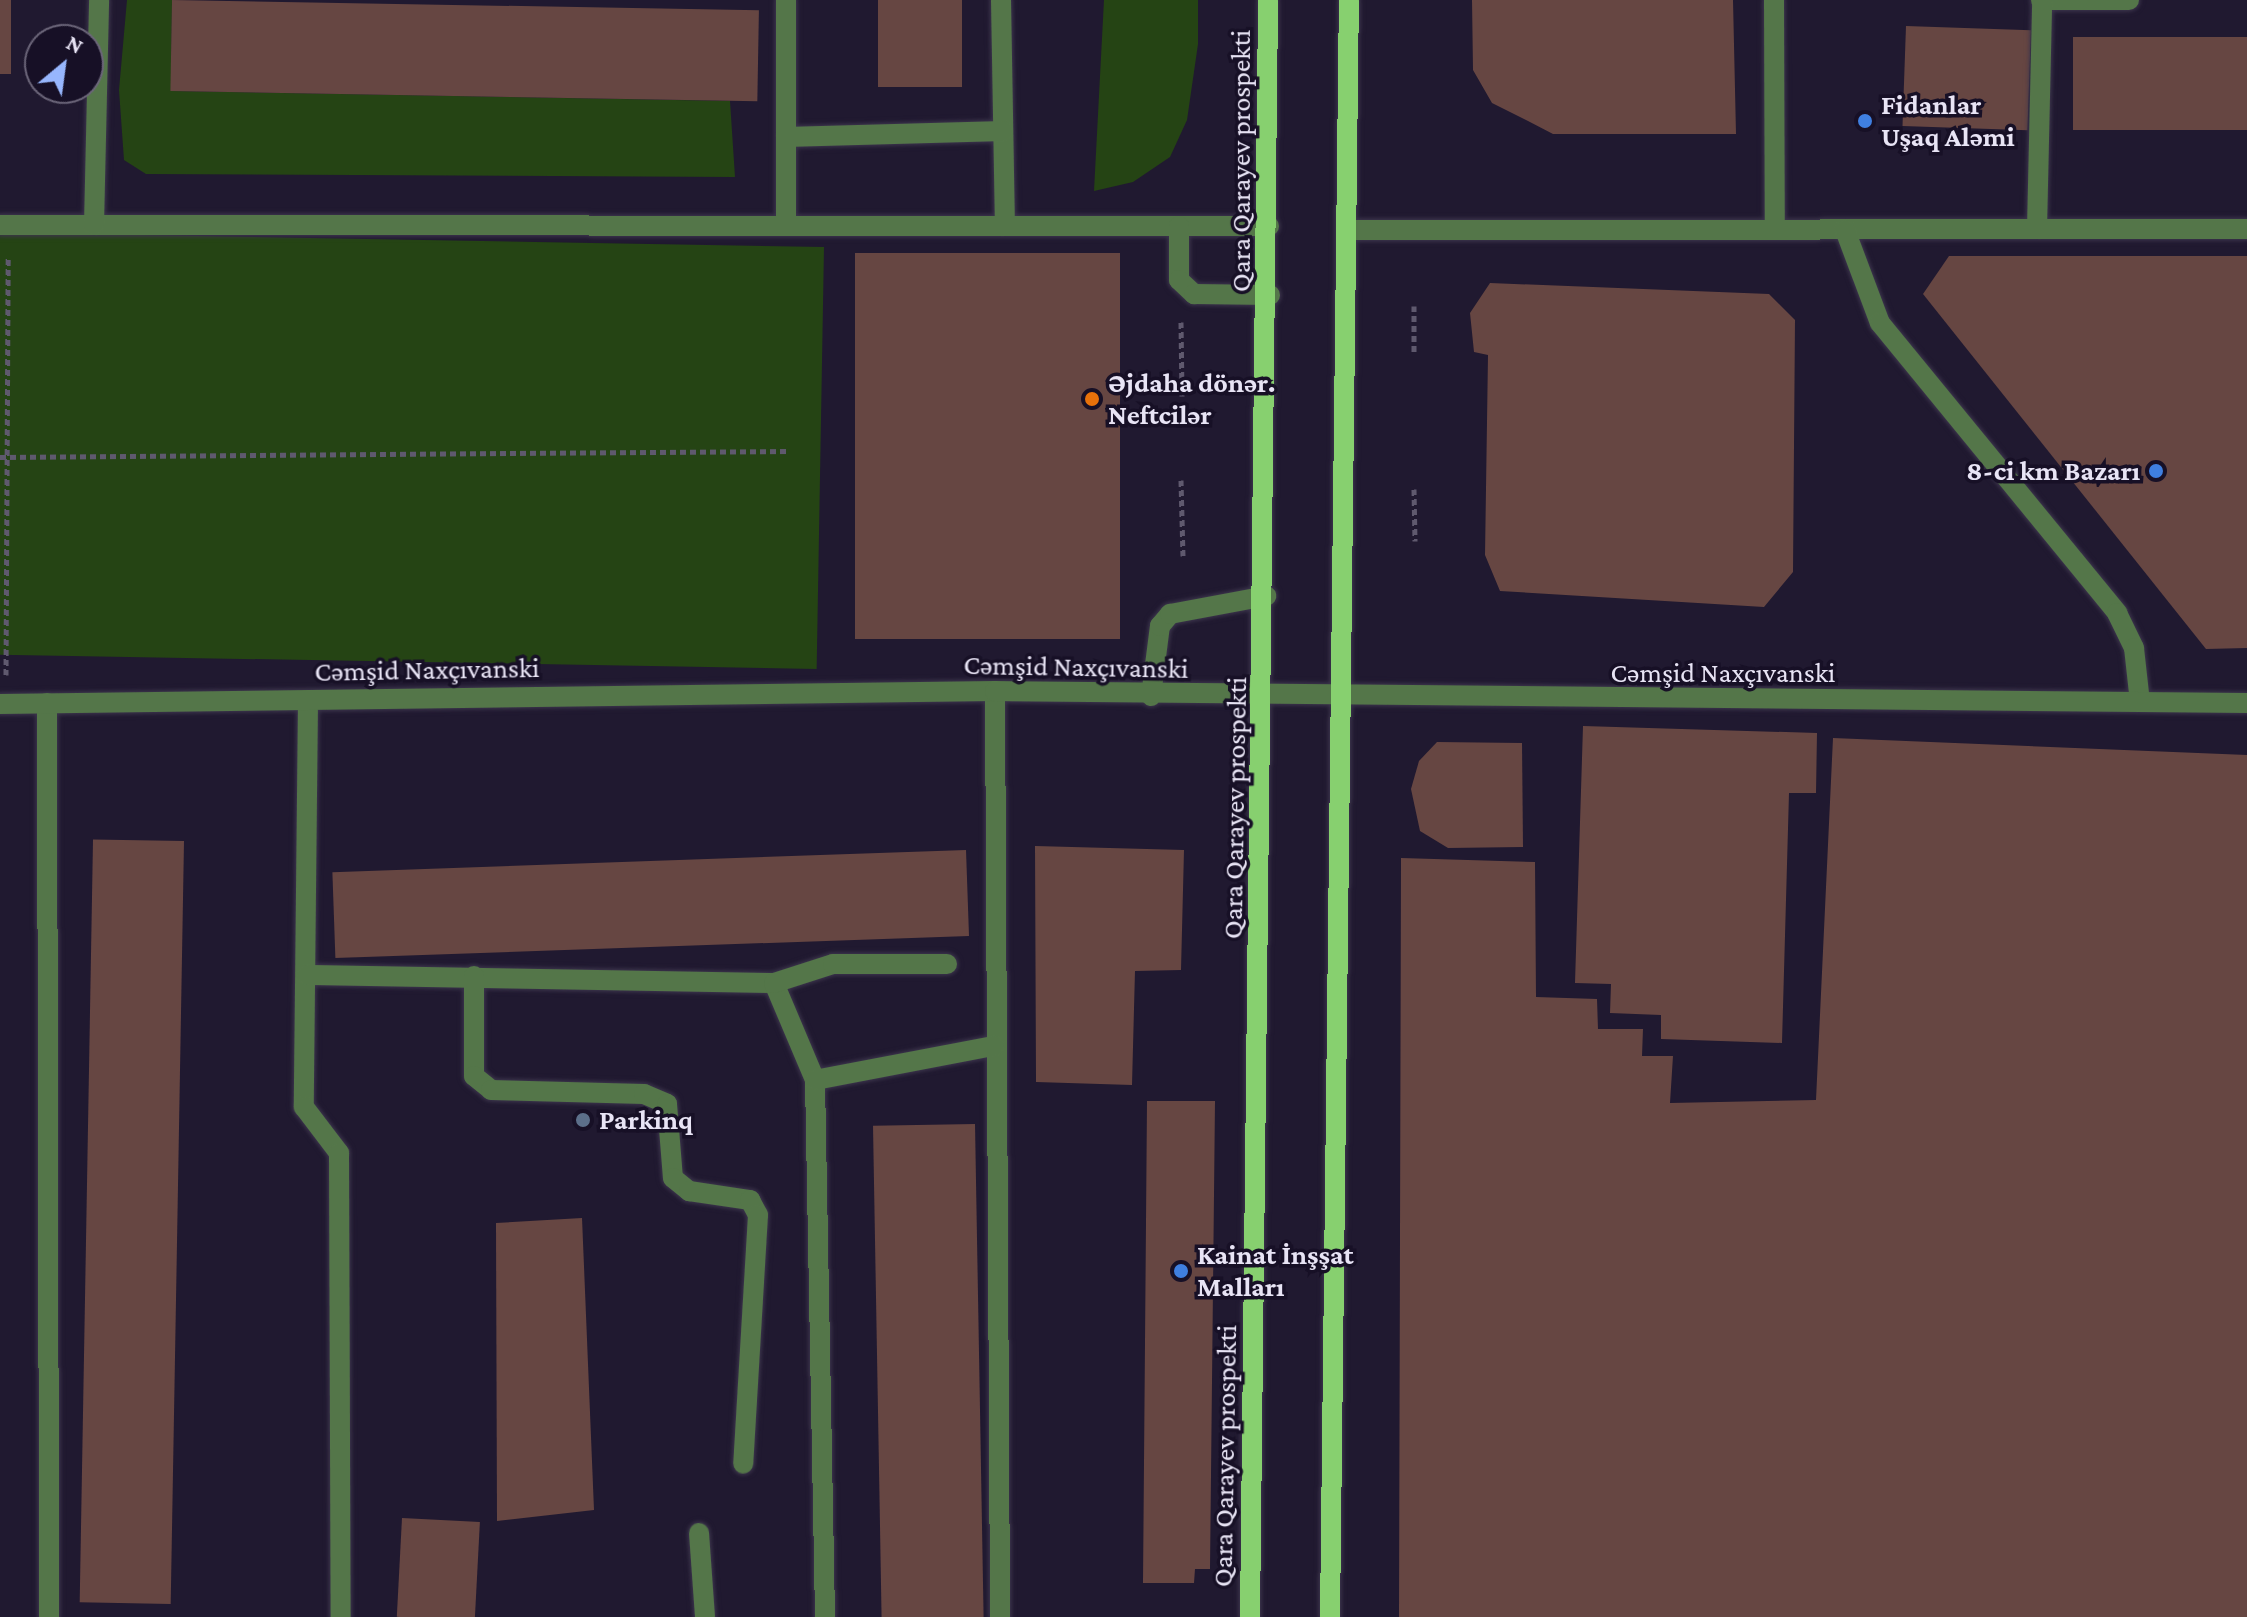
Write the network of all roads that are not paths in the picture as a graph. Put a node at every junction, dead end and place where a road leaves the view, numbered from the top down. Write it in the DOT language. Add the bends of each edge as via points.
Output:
graph roads {
  1 [pos="99,0"];
  2 [pos="786,0"];
  3 [pos="1001,0"];
  4 [pos="1268,0"];
  5 [pos="1349,0"];
  6 [pos="1774,0"];
  7 [pos="2129,0"];
  8 [pos="2042,1"];
  9 [pos="1003,131"];
  10 [pos="786,137"];
  11 [pos="4,225"];
  12 [pos="94,225"];
  13 [pos="786,226"];
  14 [pos="1005,226"];
  15 [pos="1179,226"];
  16 [pos="1269,226"];
  17 [pos="2037,229"];
  18 [pos="2247,229"];
  19 [pos="1349,230"];
  20 [pos="1775,230"];
  21 [pos="1845,230"];
  22 [pos="1270,295"];
  23 [pos="1266,596"];
  24 [pos="995,691"];
  25 [pos="1151,696"];
  26 [pos="1265,699"];
  27 [pos="308,700"];
  28 [pos="1343,700"];
  29 [pos="2140,702"];
  30 [pos="47,703"];
  31 [pos="2247,703"];
  32 [pos="3,704"];
  33 [pos="947,964"];
  34 [pos="307,975"];
  35 [pos="474,976"];
  36 [pos="774,983"];
  37 [pos="994,1046"];
  38 [pos="815,1080"];
  39 [pos="743,1464"];
  40 [pos="699,1533"];
  41 [pos="49,1617"];
  42 [pos="341,1617"];
  43 [pos="705,1617"];
  44 [pos="825,1617"];
  45 [pos="1000,1617"];
  46 [pos="1250,1617"];
  47 [pos="1330,1617"];
  1 -- 12 [label="street"];
  2 -- 10 [label="street"];
  3 -- 9 [label="street"];
  4 -- 16 [label="main road, Qara Qarayev prospekti"];
  5 -- 19 [label="main road"];
  6 -- 20 [label="street"];
  7 -- 8 [label="street"];
  8 -- 17 [label="street"];
  9 -- 10 [label="street"];
  9 -- 14 [label="street"];
  10 -- 13 [label="street"];
  11 -- 12 [label="street"];
  12 -- 13 [label="street"];
  13 -- 14 [label="street"];
  14 -- 15 [label="street"];
  15 -- 16 [label="street"];
  15 -- 22 [label="street" via="1179,280 1194,294"];
  16 -- 22 [label="main road, Qara Qarayev prospekti"];
  17 -- 18 [label="street"];
  17 -- 21 [label="street"];
  19 -- 20 [label="street"];
  19 -- 28 [label="main road"];
  20 -- 21 [label="street"];
  21 -- 29 [label="street" via="1880,323 2117,613 2134,648"];
  22 -- 23 [label="main road, Qara Qarayev prospekti"];
  23 -- 25 [label="street" via="1170,614 1160,626"];
  23 -- 26 [label="main road, Qara Qarayev prospekti"];
  24 -- 25 [label="street, Cəmşid Naxçıvanski"];
  24 -- 27 [label="street, Cəmşid Naxçıvanski"];
  24 -- 37 [label="street"];
  25 -- 26 [label="street, Cəmşid Naxçıvanski"];
  26 -- 28 [label="street, Cəmşid Naxçıvanski"];
  26 -- 46 [label="main road, Qara Qarayev prospekti"];
  27 -- 30 [label="street, Cəmşid Naxçıvanski"];
  27 -- 34 [label="street"];
  28 -- 29 [label="street, Cəmşid Naxçıvanski"];
  28 -- 47 [label="main road"];
  29 -- 31 [label="street, Cəmşid Naxçıvanski"];
  30 -- 32 [label="street, Cəmşid Naxçıvanski"];
  30 -- 41 [label="street"];
  33 -- 36 [label="street" via="833,964"];
  34 -- 35 [label="street"];
  34 -- 42 [label="street" via="304,1107 339,1153"];
  35 -- 36 [label="street"];
  35 -- 39 [label="street" via="474,1076 491,1090 655,1099 667,1104 674,1124 673,1178 689,1191 750,1200 758,1215"];
  36 -- 38 [label="street"];
  37 -- 38 [label="street"];
  37 -- 45 [label="street"];
  38 -- 44 [label="street"];
  40 -- 43 [label="street"];
}
